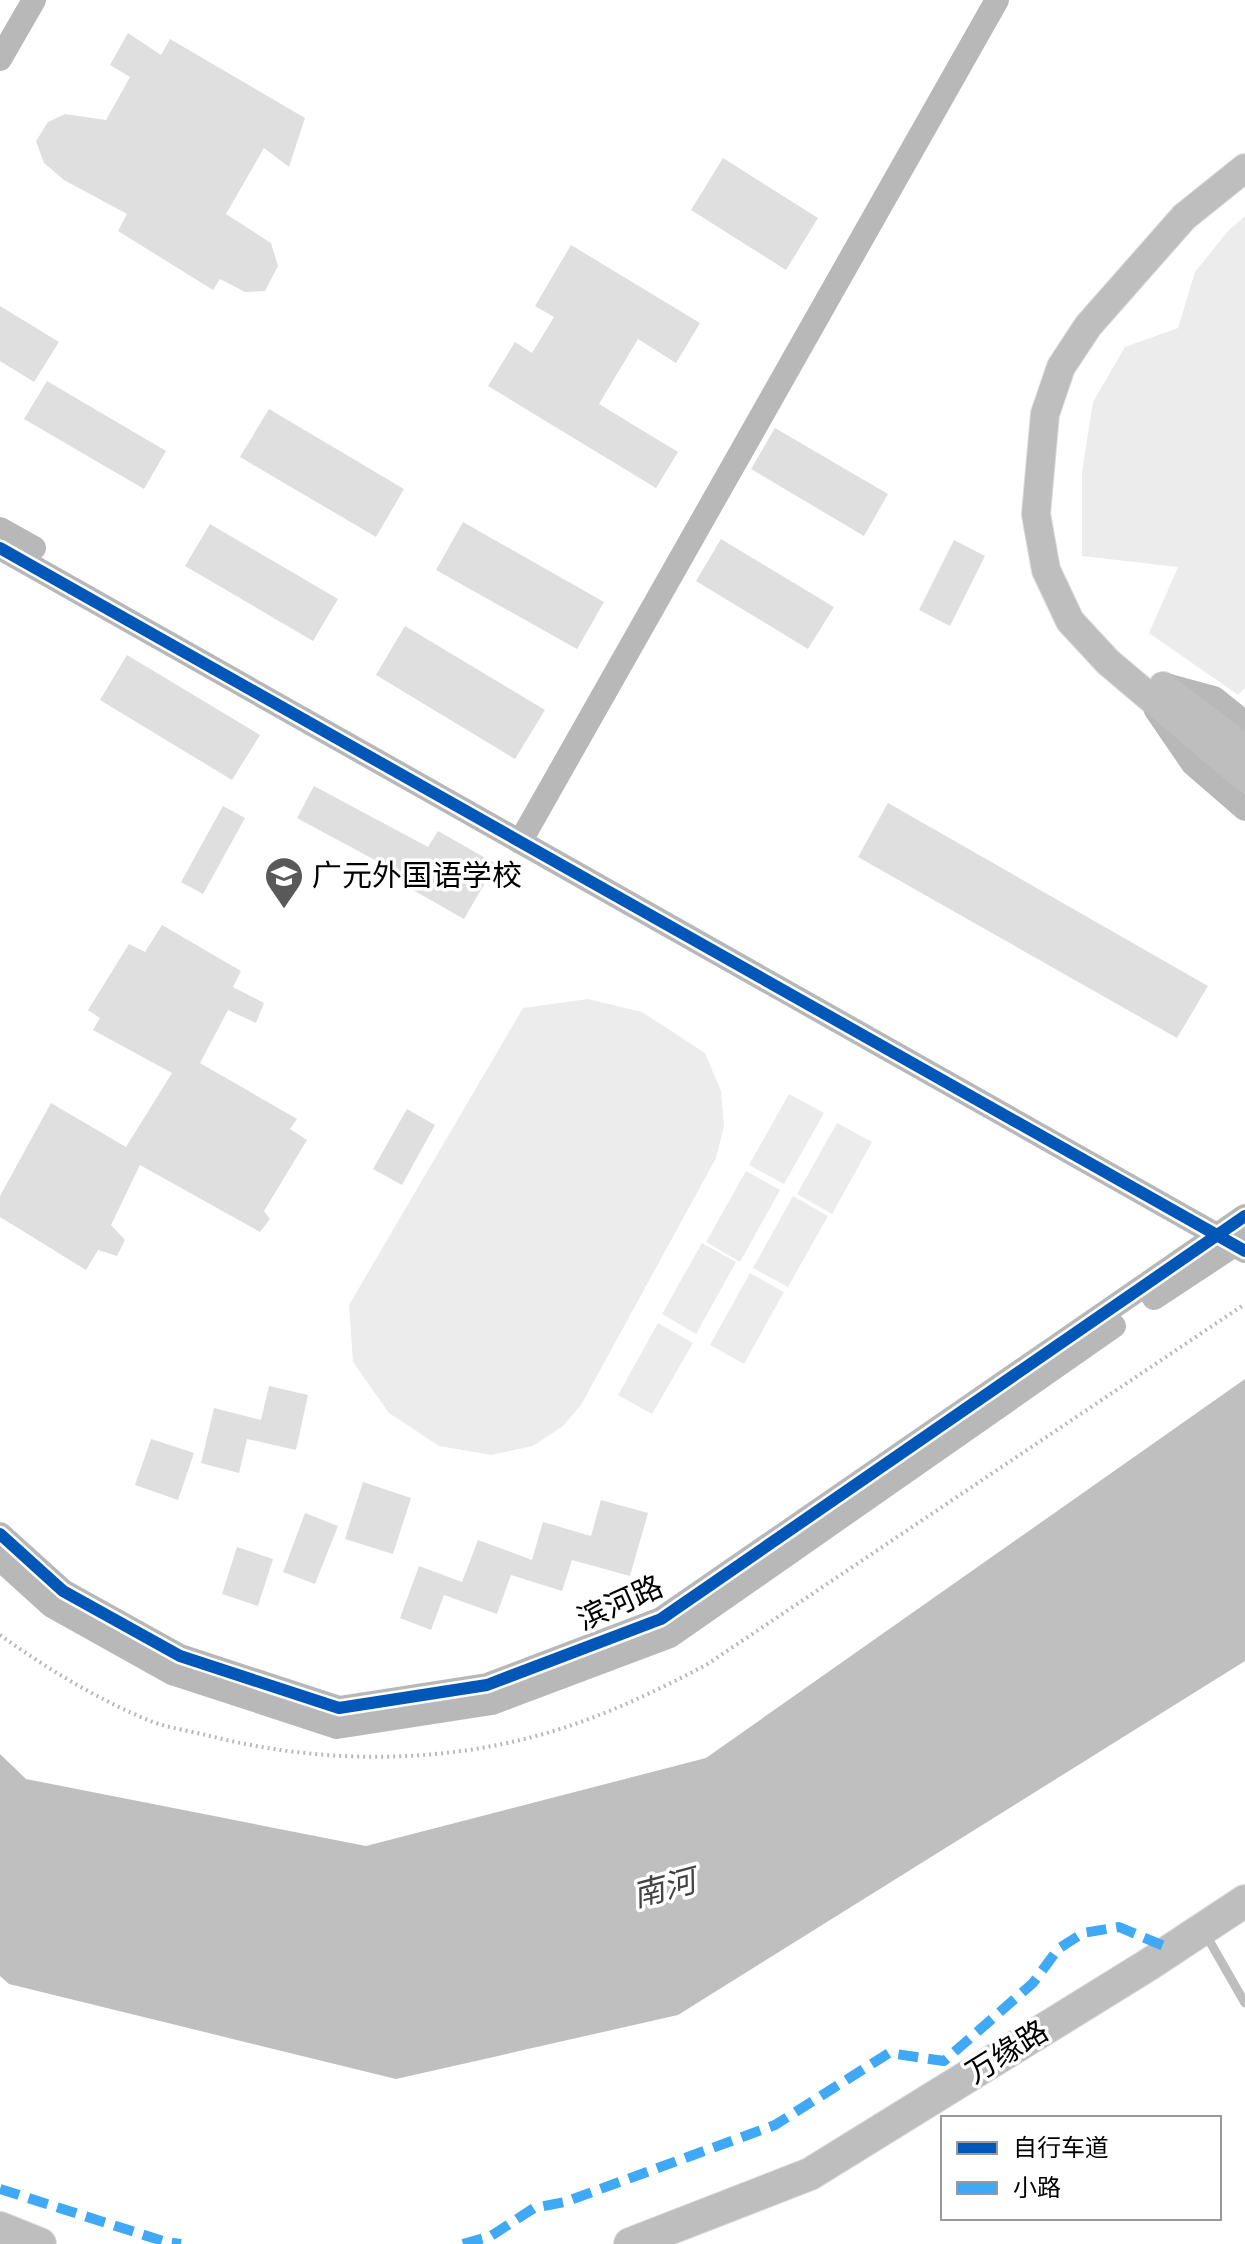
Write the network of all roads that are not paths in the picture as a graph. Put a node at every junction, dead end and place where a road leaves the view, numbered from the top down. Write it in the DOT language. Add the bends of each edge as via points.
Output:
graph roads {
  1 [pos="34,0"];
  2 [pos="997,0"];
  3 [pos="0,59"];
  4 [pos="1245,168"];
  5 [pos="1245,188"];
  6 [pos="0,529"];
  7 [pos="0,548"];
  8 [pos="1152,689"];
  9 [pos="1226,734"];
  10 [pos="1245,749"];
  11 [pos="1245,778"];
  12 [pos="1245,809"];
  13 [pos="523,836"];
  14 [pos="1239,1237"];
  15 [pos="0,1534"];
  16 [pos="0,1559"];
  17 [pos="1245,1901"];
  18 [pos="1245,1920"];
  19 [pos="1210,1942"];
  20 [pos="1245,2003"];
  21 [pos="0,2228"];
  22 [pos="40,2244"];
  23 [pos="630,2244"];
  24 [pos="674,2244"];
  1 -- 3 [label="street"];
  2 -- 13 [label="street"];
  4 -- 8 [label="main road" via="1184,217 1088,326 1061,367 1045,414 1036,514 1046,570 1070,621 1108,662"];
  5 -- 8 [label="main road" via="1195,229 1101,336 1076,374 1061,417 1053,514 1061,565 1084,612"];
  6 -- 13 [label="street"];
  7 -- 13 [label="street"];
  8 -- 9 [label="main road"];
  8 -- 12 [label="street" via="1193,764"];
  9 -- 10 [label="main road"];
  9 -- 11 [label="main road"];
  13 -- 14 [label="street"];
  14 -- 15 [label="street, 滨河路" via="661,1619 487,1685 339,1708 180,1656 63,1591"];
  14 -- 16 [label="street, 滨河路" via="670,1636 492,1703 337,1727 172,1673 52,1606"];
  17 -- 23 [label="highway, 万缘路" via="810,2174"];
  18 -- 19 [label="highway, 万缘路"];
  19 -- 20 [label="lane"];
  19 -- 24 [label="highway, 万缘路" via="815,2190"];
  21 -- 22 [label="highway"];
}
